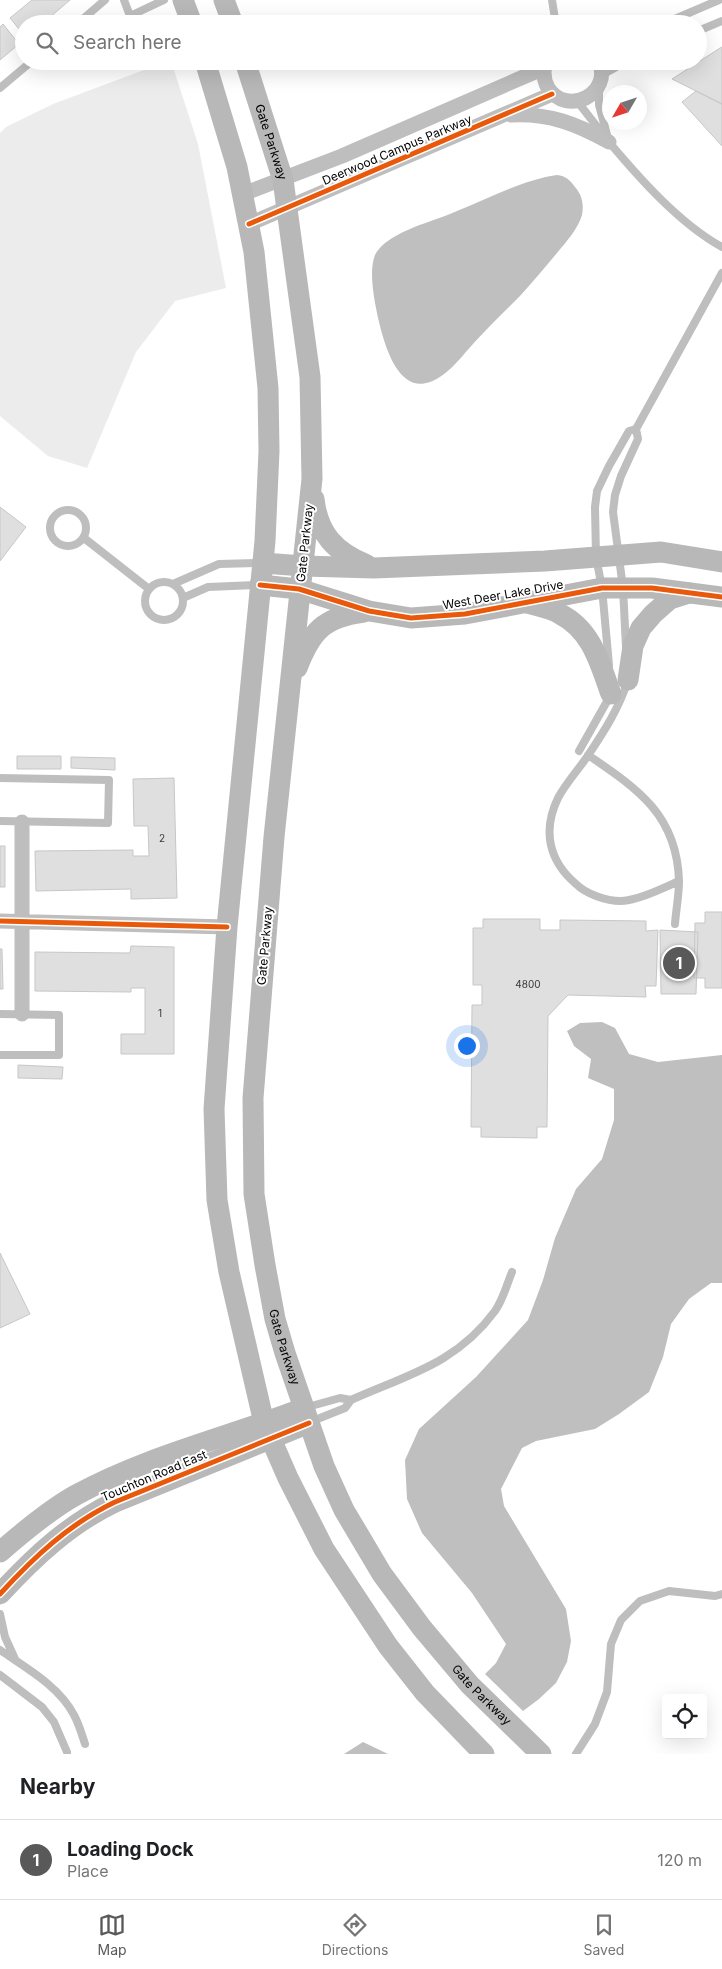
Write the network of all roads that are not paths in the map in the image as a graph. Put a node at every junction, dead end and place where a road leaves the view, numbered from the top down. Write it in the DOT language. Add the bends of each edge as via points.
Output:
graph roads {
  1 [pos="105,0"];
  2 [pos="124,0"];
  3 [pos="164,0"];
  4 [pos="183,0"];
  5 [pos="224,0"];
  6 [pos="552,0"];
  7 [pos="719,0"];
  8 [pos="88,15"];
  9 [pos="130,15"];
  10 [pos="132,15"];
  11 [pos="189,15"];
  12 [pos="230,15"];
  13 [pos="555,15"];
  14 [pos="684,15"];
  15 [pos="722,21"];
  16 [pos="707,27"];
  17 [pos="21,70"];
  18 [pos="208,70"];
  19 [pos="248,70"];
  20 [pos="534,70"];
  21 [pos="545,70"];
  22 [pos="600,74"];
  23 [pos="0,88"];
  24 [pos="552,94"];
  25 [pos="577,101"];
  26 [pos="500,116"];
  27 [pos="429,117"];
  28 [pos="440,142"];
  29 [pos="609,142"];
  30 [pos="283,180"];
  31 [pos="243,194"];
  32 [pos="287,208"];
  33 [pos="249,224"];
  34 [pos="722,247"];
  35 [pos="722,273"];
  36 [pos="636,429"];
  37 [pos="617,452"];
  38 [pos="629,459"];
  39 [pos="312,479"];
  40 [pos="84,538"];
  41 [pos="618,556"];
  42 [pos="596,557"];
  43 [pos="263,562"];
  44 [pos="722,562"];
  45 [pos="303,566"];
  46 [pos="374,568"];
  47 [pos="172,584"];
  48 [pos="260,585"];
  49 [pos="602,588"];
  50 [pos="623,588"];
  51 [pos="150,589"];
  52 [pos="299,589"];
  53 [pos="690,593"];
  54 [pos="183,598"];
  55 [pos="722,598"];
  56 [pos="524,602"];
  57 [pos="369,611"];
  58 [pos="628,680"];
  59 [pos="288,692"];
  60 [pos="611,694"];
  61 [pos="579,751"];
  62 [pos="588,755"];
  63 [pos="0,778"];
  64 [pos="0,821"];
  65 [pos="22,822"];
  66 [pos="679,881"];
  67 [pos="0,921"];
  68 [pos="22,922"];
  69 [pos="675,924"];
  70 [pos="227,927"];
  71 [pos="0,1014"];
  72 [pos="22,1014"];
  73 [pos="0,1055"];
  74 [pos="512,1272"];
  75 [pos="351,1400"];
  76 [pos="307,1415"];
  77 [pos="267,1431"];
  78 [pos="0,1552"];
  79 [pos="3,1594"];
  80 [pos="722,1594"];
  81 [pos="0,1614"];
  82 [pos="0,1650"];
  83 [pos="16,1661"];
  84 [pos="2,1677"];
  85 [pos="85,1744"];
  86 [pos="67,1752"];
  87 [pos="484,1754"];
  88 [pos="541,1754"];
  89 [pos="576,1754"];
  1 -- 8 [label="lane"];
  2 -- 9 [label="lane"];
  3 -- 10 [label="lane"];
  4 -- 11 [label="main road"];
  5 -- 12 [label="main road"];
  6 -- 13 [label="lane"];
  7 -- 14 [label="lane"];
  15 -- 16 [label="lane"];
  17 -- 23 [label="lane"];
  18 -- 31 [label="main road"];
  19 -- 30 [label="main road, Gate Parkway"];
  20 -- 27 [label="street, Deerwood Campus Parkway"];
  21 -- 24 [label="street" via="545,82"];
  22 -- 25 [label="street" via="592,94"];
  22 -- 29 [label="lane" via="599,105"];
  24 -- 25 [label="street" via="562,100"];
  24 -- 26 [label="street, Deerwood Campus Parkway"];
  25 -- 29 [label="lane"];
  26 -- 28 [label="street, Deerwood Campus Parkway"];
  26 -- 29 [label="street" via="528,114 550,117 582,127"];
  27 -- 28 [label="street"];
  27 -- 30 [label="street, Deerwood Campus Parkway"];
  28 -- 32 [label="street, Deerwood Campus Parkway"];
  29 -- 34 [label="lane" via="651,190"];
  30 -- 31 [label="street, Deerwood Campus Parkway"];
  30 -- 32 [label="main road, Gate Parkway"];
  31 -- 33 [label="main road"];
  32 -- 33 [label="street, Deerwood Campus Parkway"];
  32 -- 39 [label="main road, Gate Parkway" via="310,377"];
  33 -- 43 [label="main road" via="268,388 269,451"];
  35 -- 36 [label="lane"];
  36 -- 37 [label="lane" via="629,431"];
  36 -- 38 [label="lane" via="638,439"];
  37 -- 38 [label="lane"];
  37 -- 42 [label="lane" via="597,491 594,523"];
  38 -- 41 [label="lane" via="615,496 613,512"];
  39 -- 45 [label="main road, Gate Parkway"];
  39 -- 46 [label="main road" via="316,511 334,545 349,557"];
  40 -- 40 [label="lane" via="86,522 79,513 68,510 54,517 50,529 59,545 72,547"];
  40 -- 51 [label="lane"];
  41 -- 42 [label="main road, West Deer Lake Drive"];
  41 -- 44 [label="main road, West Deer Lake Drive" via="661,552"];
  41 -- 50 [label="lane"];
  42 -- 46 [label="main road, West Deer Lake Drive"];
  42 -- 49 [label="lane"];
  43 -- 45 [label="main road, West Deer Lake Drive"];
  43 -- 47 [label="lane" via="219,564"];
  43 -- 48 [label="main road"];
  45 -- 46 [label="main road, West Deer Lake Drive"];
  45 -- 52 [label="main road, Gate Parkway"];
  47 -- 51 [label="lane" via="160,582"];
  47 -- 54 [label="lane"];
  48 -- 52 [label="main road, West Deer Lake Drive"];
  48 -- 54 [label="lane" via="208,586"];
  48 -- 70 [label="main road"];
  49 -- 50 [label="main road, West Deer Lake Drive"];
  49 -- 56 [label="main road, West Deer Lake Drive"];
  49 -- 60 [label="lane"];
  50 -- 53 [label="main road, West Deer Lake Drive"];
  50 -- 58 [label="lane"];
  51 -- 54 [label="lane" via="146,594 146,606 159,619 177,615"];
  52 -- 57 [label="main road, West Deer Lake Drive"];
  52 -- 59 [label="main road, Gate Parkway"];
  53 -- 55 [label="main road, West Deer Lake Drive"];
  53 -- 58 [label="main road" via="670,599 641,628 633,646"];
  56 -- 57 [label="main road, West Deer Lake Drive" via="465,614 411,618"];
  56 -- 60 [label="main road" via="560,613 577,625 590,640"];
  57 -- 59 [label="main road" via="343,614 316,633 305,647"];
  58 -- 62 [label="lane" via="620,704"];
  59 -- 76 [label="main road, Gate Parkway" via="253,1098 254,1194 275,1319"];
  60 -- 61 [label="lane"];
  62 -- 66 [label="lane" via="627,781 653,806 667,827"];
  62 -- 66 [label="lane" via="558,798 552,819 550,843 561,870 583,890 622,901"];
  63 -- 65 [label="lane" via="109,780 108,823"];
  64 -- 65 [label="lane"];
  65 -- 68 [label="street"];
  66 -- 69 [label="lane"];
  67 -- 68 [label="street"];
  68 -- 70 [label="street"];
  68 -- 72 [label="street"];
  70 -- 77 [label="main road" via="214,1109 218,1200 229,1272"];
  71 -- 72 [label="lane"];
  72 -- 73 [label="lane" via="59,1015 59,1055"];
  74 -- 75 [label="lane" via="496,1309 458,1350 434,1365"];
  75 -- 76 [label="lane" via="340,1398"];
  75 -- 76 [label="lane" via="345,1408"];
  76 -- 77 [label="main road, Touchton Road East"];
  76 -- 88 [label="main road, Gate Parkway" via="324,1466 344,1510 382,1574 470,1685"];
  77 -- 78 [label="main road, Touchton Road East" via="128,1470 60,1506"];
  77 -- 79 [label="main road, Touchton Road East" via="85,1517 60,1536"];
  77 -- 87 [label="main road" via="324,1549 351,1592 425,1693"];
  80 -- 89 [label="lane" via="669,1591 640,1601 621,1620 611,1644 607,1692 595,1724"];
  81 -- 83 [label="lane" via="5,1637"];
  82 -- 83 [label="lane"];
  83 -- 85 [label="lane" via="58,1694 74,1714"];
  84 -- 86 [label="lane" via="42,1707 54,1722"];
}
